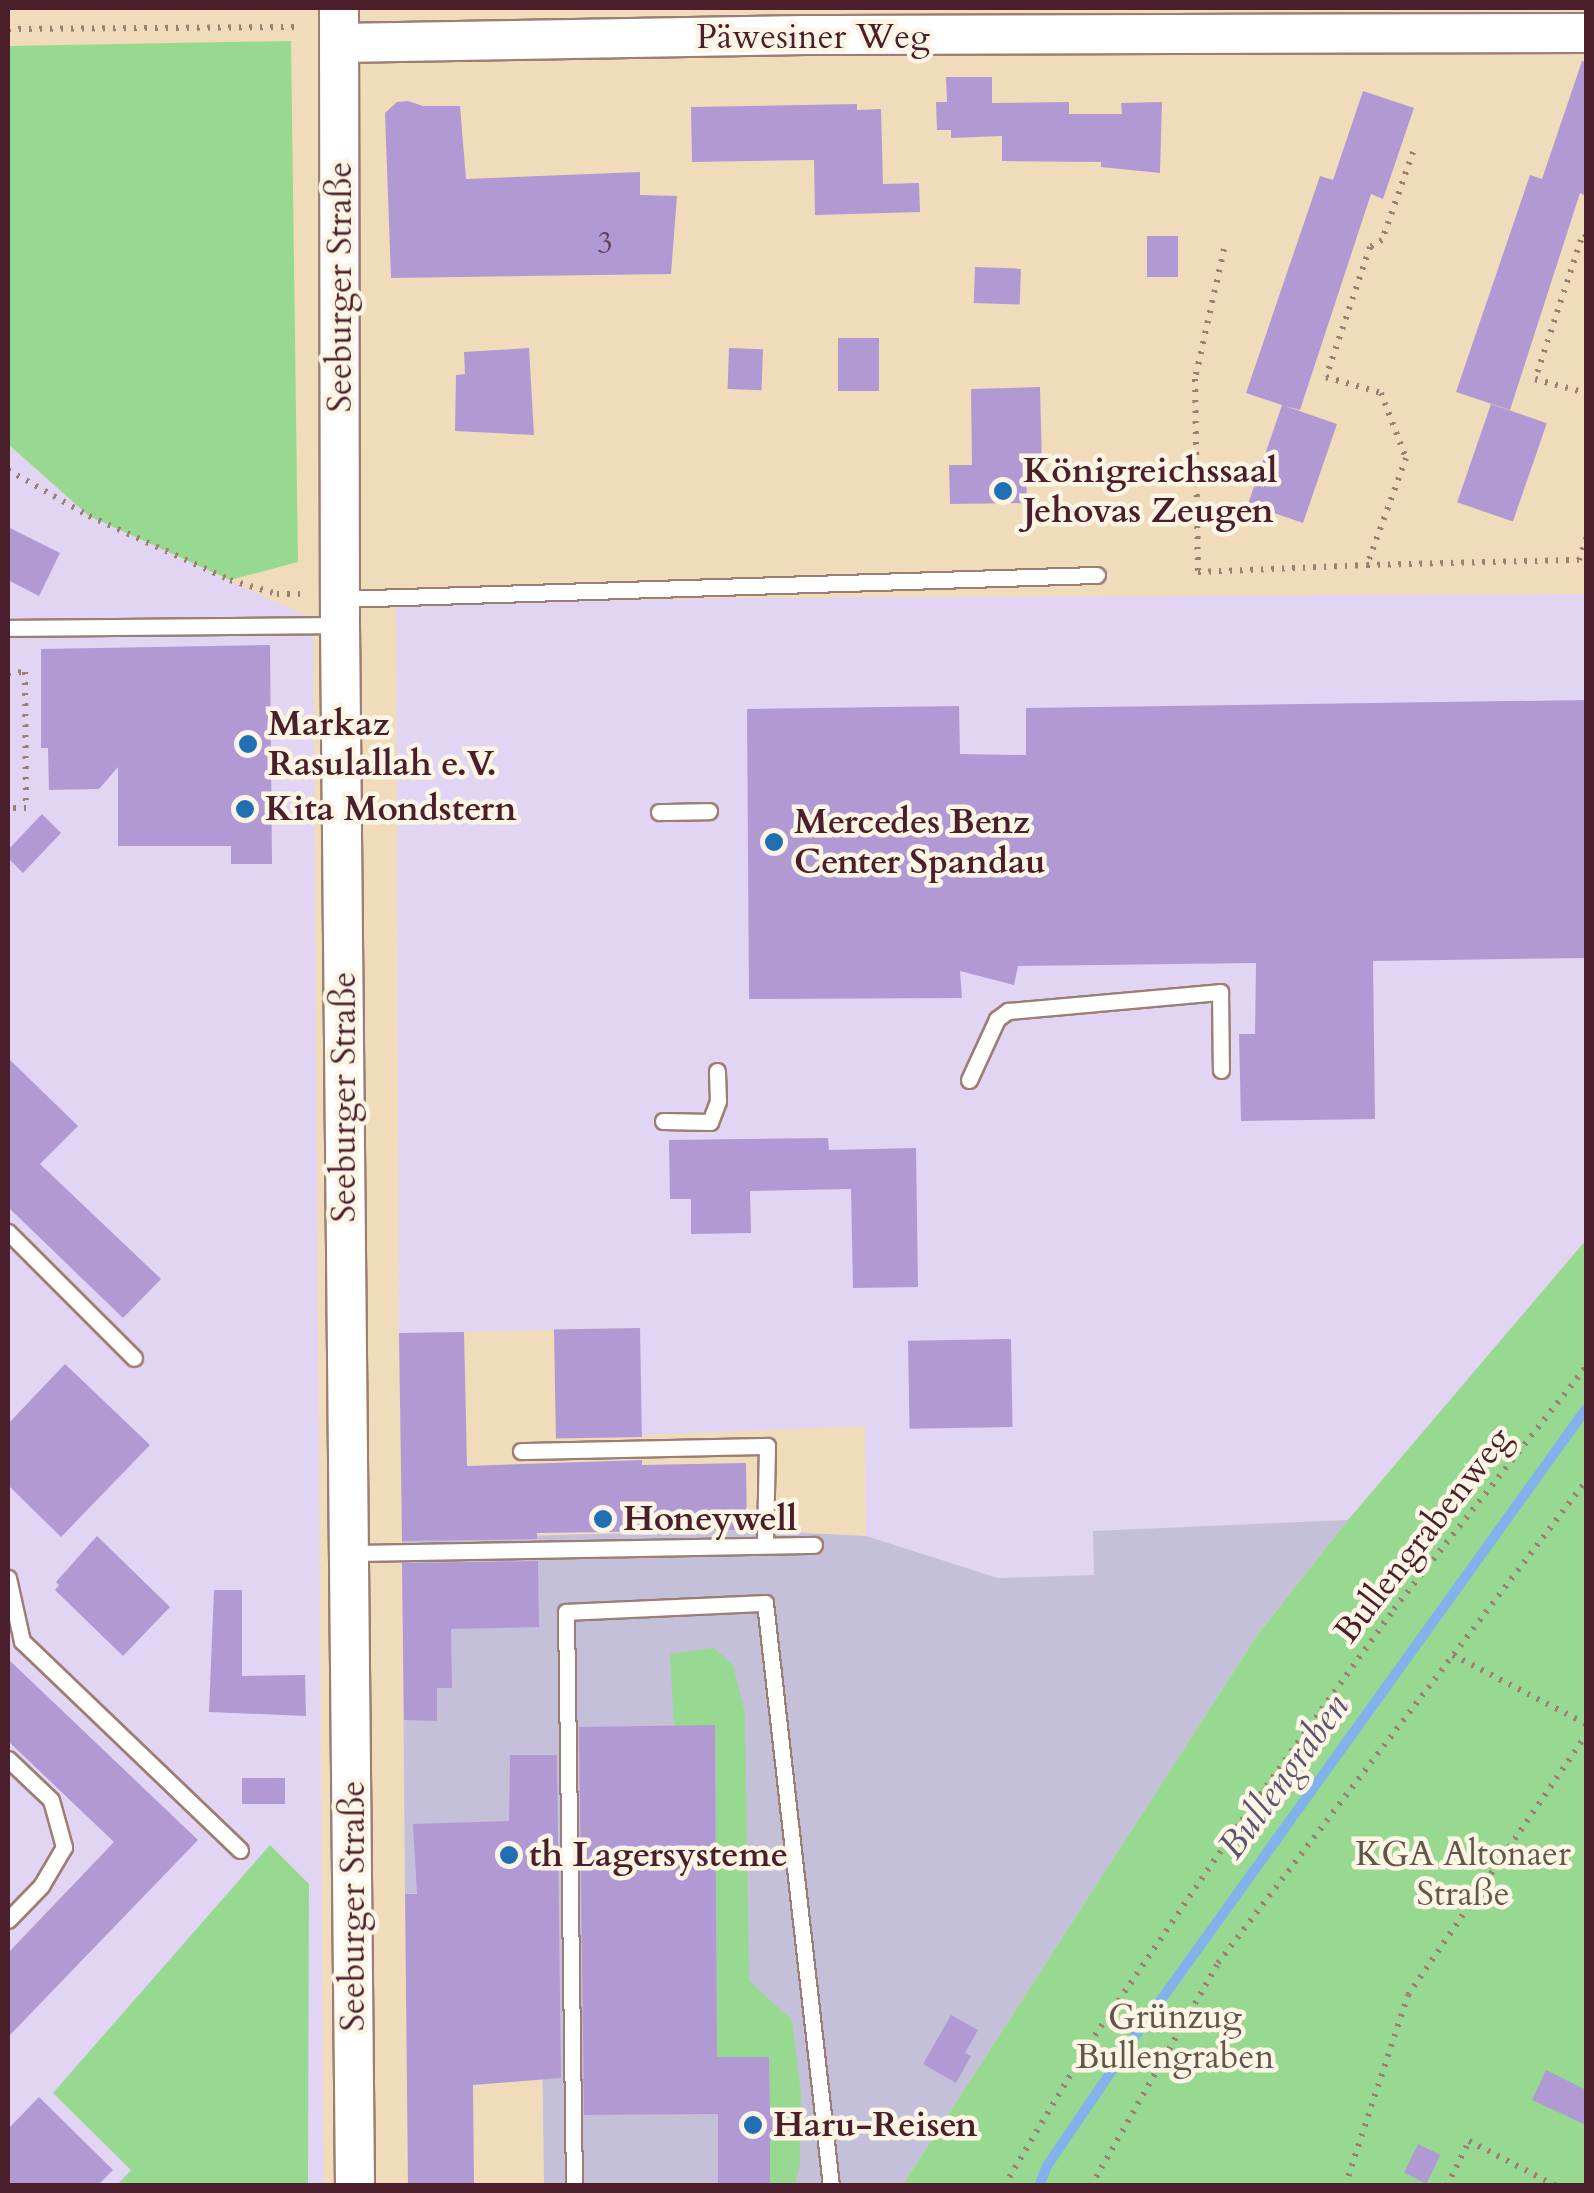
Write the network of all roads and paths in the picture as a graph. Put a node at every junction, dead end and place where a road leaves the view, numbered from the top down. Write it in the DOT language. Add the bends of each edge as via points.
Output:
graph roads {
  1 [pos="340,26"];
  2 [pos="301,28"];
  3 [pos="8,29"];
  4 [pos="1586,33"];
  5 [pos="1413,152"];
  6 [pos="1586,236"];
  7 [pos="1224,249"];
  8 [pos="1586,393"];
  9 [pos="8,470"];
  10 [pos="1586,538"];
  11 [pos="1583,560"];
  12 [pos="1368,565"];
  13 [pos="1097,576"];
  14 [pos="328,606"];
  15 [pos="8,628"];
  16 [pos="8,673"];
  17 [pos="8,808"];
  18 [pos="709,810"];
  19 [pos="658,812"];
  20 [pos="1221,1070"];
  21 [pos="718,1071"];
  22 [pos="968,1080"];
  23 [pos="663,1121"];
  24 [pos="8,1232"];
  25 [pos="134,1358"];
  26 [pos="1586,1367"];
  27 [pos="521,1451"];
  28 [pos="1586,1480"];
  29 [pos="764,1544"];
  30 [pos="814,1545"];
  31 [pos="350,1553"];
  32 [pos="8,1578"];
  33 [pos="1453,1655"];
  34 [pos="1586,1724"];
  35 [pos="1586,1735"];
  36 [pos="8,1759"];
  37 [pos="240,1850"];
  38 [pos="8,1920"];
  39 [pos="355,2186"];
  40 [pos="574,2186"];
  41 [pos="831,2186"];
  42 [pos="1004,2186"];
  43 [pos="1091,2186"];
  44 [pos="1345,2186"];
  45 [pos="1446,2186"];
  46 [pos="1556,2186"];
  1 -- 4 [label="street, Päwesiner Weg" via="805,35"];
  1 -- 14 [label="street, Seeburger Straße"];
  2 -- 3 [label="path"];
  5 -- 12 [label="path" via="1382,240 1370,246 1326,377 1381,393 1406,458"];
  6 -- 8 [label="path" via="1535,380"];
  7 -- 12 [label="path" via="1196,379 1198,572"];
  9 -- 14 [label="path" via="89,516 230,580"];
  10 -- 11 [label="path"];
  11 -- 12 [label="path"];
  13 -- 14 [label="lane"];
  14 -- 15 [label="lane"];
  14 -- 31 [label="street, Seeburger Straße"];
  16 -- 17 [label="path" via="25,672 26,808"];
  18 -- 19 [label="lane"];
  20 -- 22 [label="lane" via="1220,992 1008,1011 996,1020"];
  21 -- 23 [label="lane" via="710,1122"];
  24 -- 25 [label="lane"];
  26 -- 42 [label="path, Bullengrabenweg" via="1394,1609 1252,1805 1088,2044"];
  27 -- 29 [label="lane" via="768,1446"];
  28 -- 33 [label="path"];
  29 -- 30 [label="lane"];
  29 -- 31 [label="lane"];
  31 -- 39 [label="street, Seeburger Straße"];
  32 -- 37 [label="lane" via="22,1641"];
  33 -- 34 [label="path"];
  33 -- 43 [label="path" via="1218,1963"];
  35 -- 44 [label="path" via="1408,1995"];
  36 -- 38 [label="lane" via="52,1800 64,1847 41,1886"];
  40 -- 41 [label="lane" via="566,1612 764,1604"];
  45 -- 46 [label="path" via="1469,2141"];
}
